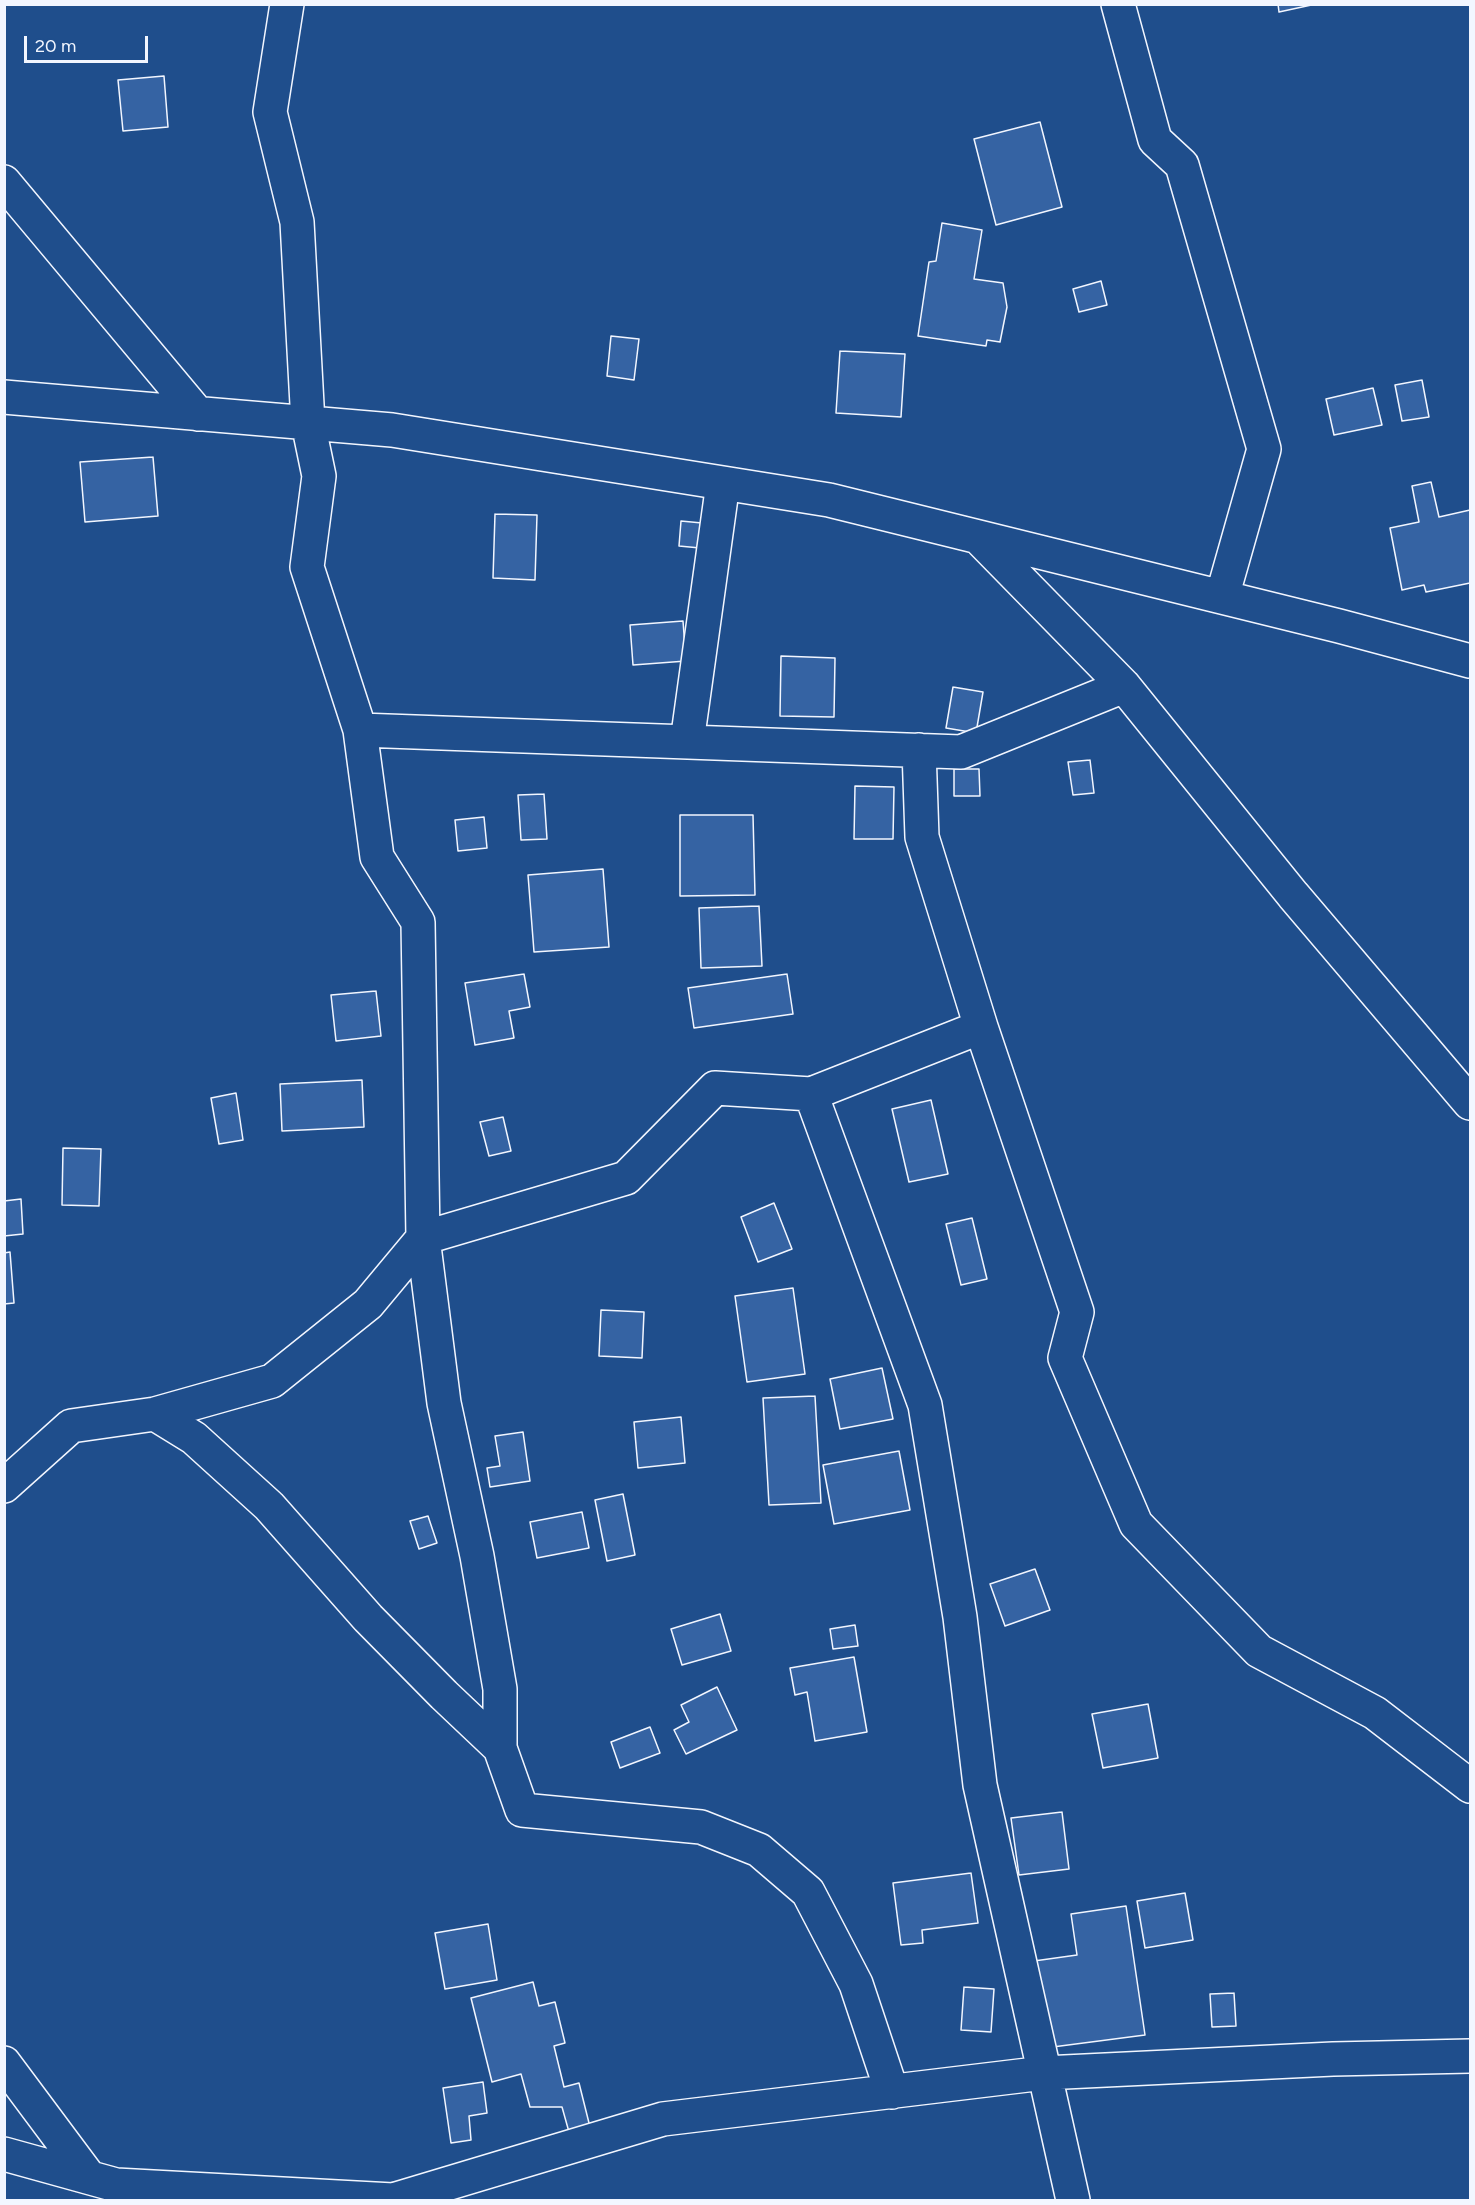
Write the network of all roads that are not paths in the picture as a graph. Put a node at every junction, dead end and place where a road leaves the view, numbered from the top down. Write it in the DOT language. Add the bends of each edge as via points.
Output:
graph roads {
  1 [pos="287,4"];
  2 [pos="1118,4"];
  3 [pos="4,182"];
  4 [pos="4,397"];
  5 [pos="198,414"];
  6 [pos="308,423"];
  7 [pos="723,483"];
  8 [pos="978,537"];
  9 [pos="1222,597"];
  10 [pos="1470,662"];
  11 [pos="1124,686"];
  12 [pos="360,730"];
  13 [pos="687,742"];
  14 [pos="919,750"];
  15 [pos="981,1027"];
  16 [pos="811,1094"];
  17 [pos="1470,1103"];
  18 [pos="423,1238"];
  19 [pos="155,1414"];
  20 [pos="4,1486"];
  21 [pos="500,1748"];
  22 [pos="1470,1785"];
  23 [pos="1470,2056"];
  24 [pos="4,2063"];
  25 [pos="1044,2073"];
  26 [pos="892,2092"];
  27 [pos="4,2154"];
  28 [pos="89,2177"];
  29 [pos="294,2197"];
  30 [pos="393,2200"];
  31 [pos="1073,2200"];
  1 -- 6 [label="street" via="270,112 297,222"];
  2 -- 9 [label="street" via="1155,140 1182,165 1264,449"];
  3 -- 5 [label="street"];
  4 -- 5 [label="street"];
  5 -- 6 [label="street"];
  6 -- 7 [label="street" via="392,430"];
  6 -- 12 [label="street" via="319,476 307,567"];
  7 -- 8 [label="street" via="829,500"];
  7 -- 13 [label="street"];
  8 -- 9 [label="street"];
  8 -- 11 [label="street"];
  9 -- 10 [label="street"];
  11 -- 14 [label="street" via="962,752"];
  11 -- 17 [label="street" via="1293,895"];
  12 -- 13 [label="street"];
  12 -- 18 [label="street" via="377,856 418,922"];
  13 -- 14 [label="street"];
  14 -- 15 [label="street" via="922,837"];
  15 -- 16 [label="street"];
  15 -- 22 [label="street" via="1077,1312 1065,1358 1136,1524 1259,1651 1375,1713"];
  16 -- 18 [label="street" via="715,1088 626,1178"];
  16 -- 25 [label="street" via="925,1405 960,1617 980,1785"];
  18 -- 19 [label="street" via="368,1304 273,1381"];
  18 -- 21 [label="street" via="444,1403 500,1689"];
  19 -- 20 [label="street" via="71,1426"];
  19 -- 21 [label="street" via="194,1438 268,1506 368,1618"];
  21 -- 26 [label="street" via="522,1810 701,1827 759,1850 808,1892 856,1984"];
  23 -- 25 [label="street"];
  24 -- 28 [label="street"];
  25 -- 26 [label="street"];
  25 -- 31 [label="street"];
  26 -- 30 [label="street" via="663,2119"];
  27 -- 28 [label="street"];
  28 -- 29 [label="street" via="116,2184"];
  29 -- 30 [label="street"];
}
